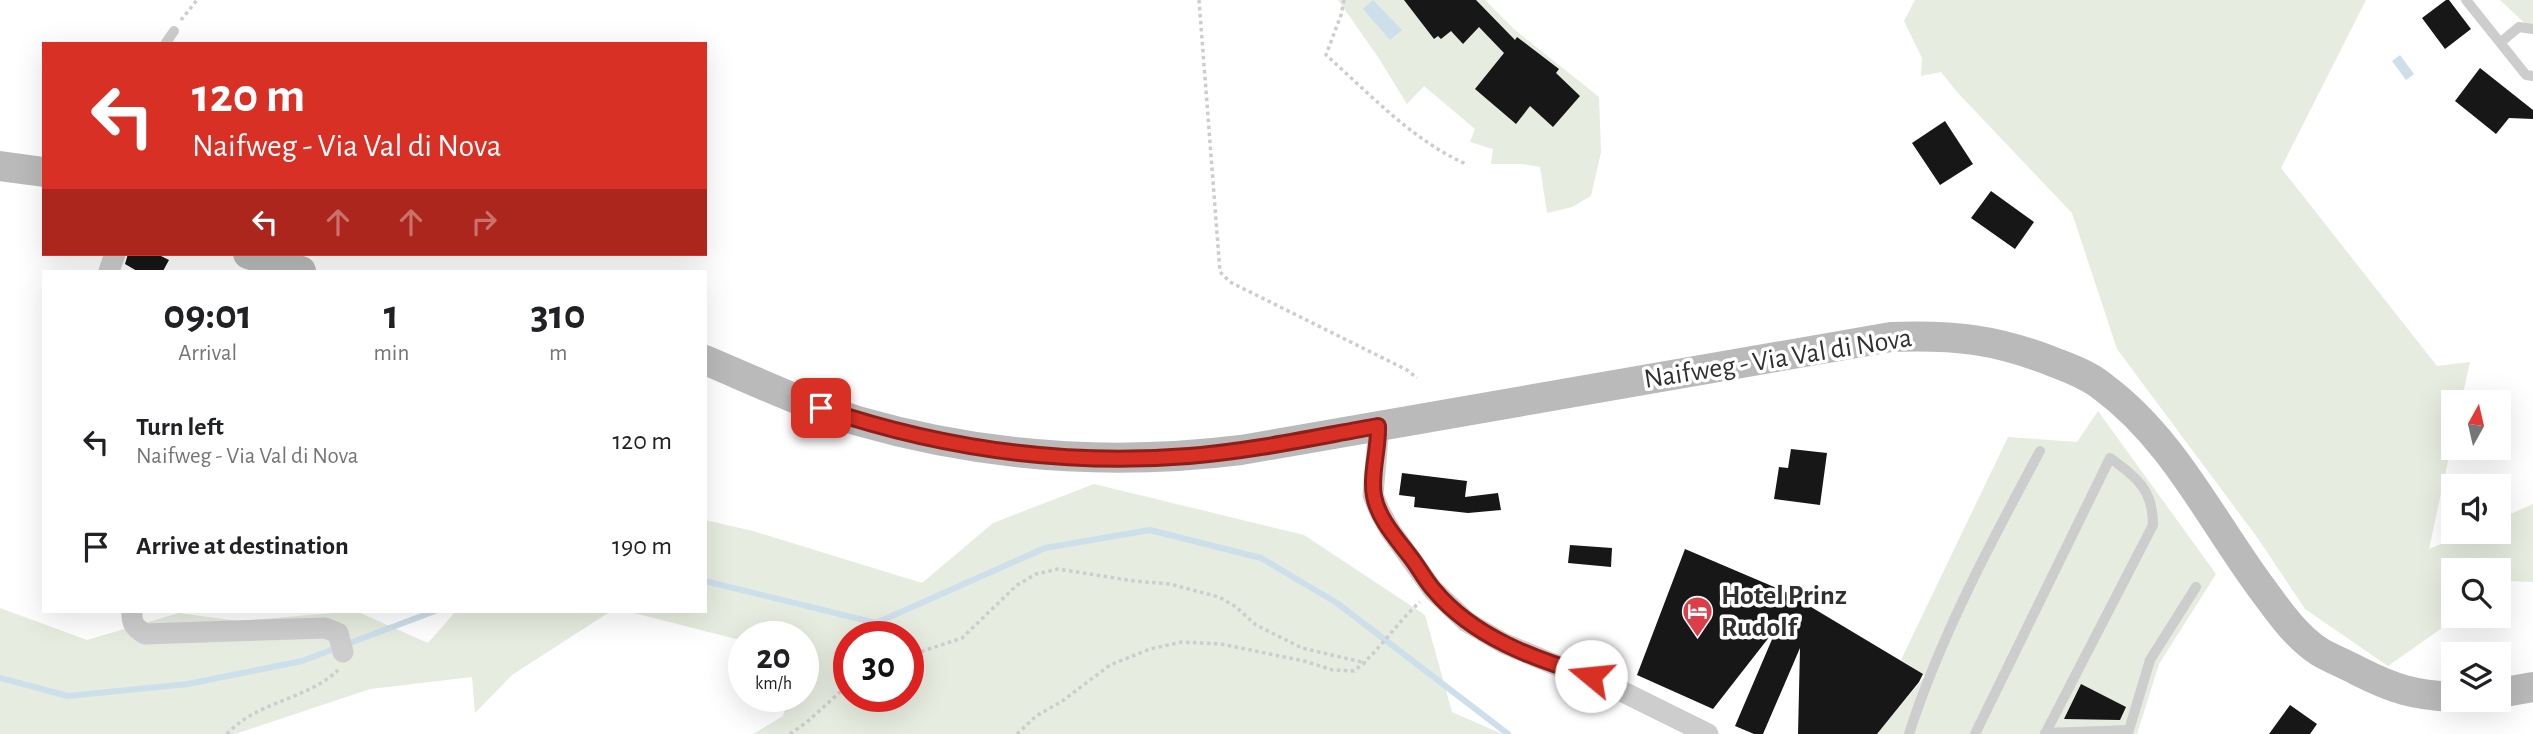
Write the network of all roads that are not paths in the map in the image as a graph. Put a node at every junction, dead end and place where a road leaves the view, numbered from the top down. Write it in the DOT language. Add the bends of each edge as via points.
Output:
graph roads {
  1 [pos="2466,0"];
  2 [pos="2533,29"];
  3 [pos="174,31"];
  4 [pos="166,42"];
  5 [pos="2501,42"];
  6 [pos="2533,76"];
  7 [pos="0,166"];
  8 [pos="41,168"];
  9 [pos="254,256"];
  10 [pos="298,270"];
  11 [pos="707,361"];
  12 [pos="1378,426"];
  13 [pos="2039,451"];
  14 [pos="2196,587"];
  15 [pos="131,613"];
  16 [pos="342,645"];
  17 [pos="2533,687"];
  18 [pos="2511,691"];
  19 [pos="2441,696"];
  20 [pos="2045,733"];
  21 [pos="1708,734"];
  22 [pos="1909,734"];
  23 [pos="1975,734"];
  1 -- 5 [label="lane"];
  2 -- 5 [label="lane" via="2519,27"];
  3 -- 4 [label="lane"];
  5 -- 6 [label="lane" via="2526,75"];
  7 -- 8 [label="main road"];
  9 -- 10 [label="main road"];
  11 -- 12 [label="main road, Naifweg - Via Val di Nova" via="858,421 952,444 1048,456 1189,456"];
  12 -- 19 [label="main road, Naifweg - Via Val di Nova" via="1891,337 1994,342 2068,368 2102,385 2126,406 2179,466 2287,622 2319,651 2392,688"];
  12 -- 21 [label="street" via="1374,495 1379,510 1433,590 1467,622 1503,643 1591,676"];
  13 -- 22 [label="lane" via="1985,553"];
  14 -- 20 [label="lane" via="2150,660 2129,730"];
  15 -- 16 [label="street" via="136,628 145,634 326,628 334,630"];
  17 -- 18 [label="main road"];
  20 -- 23 [label="lane" via="2153,525 2153,510 2140,480 2110,458"];
}
